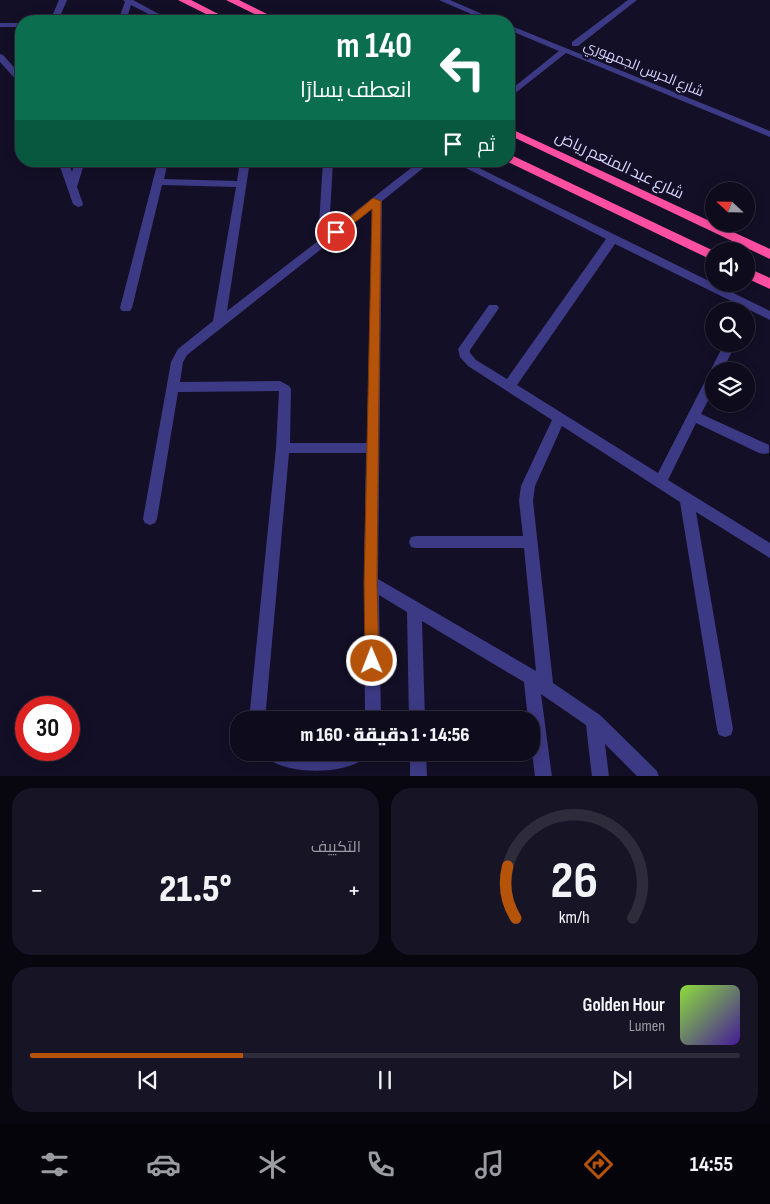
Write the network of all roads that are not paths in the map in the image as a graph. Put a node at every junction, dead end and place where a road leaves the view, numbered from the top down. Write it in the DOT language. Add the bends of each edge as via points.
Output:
graph roads {
  1 [pos="62,0"];
  2 [pos="128,0"];
  3 [pos="183,0"];
  4 [pos="231,0"];
  5 [pos="443,0"];
  6 [pos="633,0"];
  7 [pos="56,15"];
  8 [pos="124,15"];
  9 [pos="157,15"];
  10 [pos="214,15"];
  11 [pos="263,15"];
  12 [pos="479,15"];
  13 [pos="0,25"];
  14 [pos="15,25"];
  15 [pos="515,29"];
  16 [pos="575,44"];
  17 [pos="565,50"];
  18 [pos="0,57"];
  19 [pos="15,72"];
  20 [pos="515,90"];
  21 [pos="515,134"];
  22 [pos="770,134"];
  23 [pos="515,161"];
  24 [pos="65,167"];
  25 [pos="78,167"];
  26 [pos="162,167"];
  27 [pos="244,167"];
  28 [pos="328,167"];
  29 [pos="416,167"];
  30 [pos="469,167"];
  31 [pos="158,182"];
  32 [pos="241,184"];
  33 [pos="72,188"];
  34 [pos="377,201"];
  35 [pos="78,204"];
  36 [pos="613,238"];
  37 [pos="323,242"];
  38 [pos="705,253"];
  39 [pos="770,254"];
  40 [pos="755,276"];
  41 [pos="770,284"];
  42 [pos="735,302"];
  43 [pos="126,308"];
  44 [pos="493,308"];
  45 [pos="755,311"];
  46 [pos="770,316"];
  47 [pos="219,322"];
  48 [pos="509,386"];
  49 [pos="173,387"];
  50 [pos="705,393"];
  51 [pos="693,416"];
  52 [pos="559,418"];
  53 [pos="283,448"];
  54 [pos="372,448"];
  55 [pos="764,448"];
  56 [pos="660,482"];
  57 [pos="687,500"];
  58 [pos="150,519"];
  59 [pos="416,542"];
  60 [pos="530,542"];
  61 [pos="770,551"];
  62 [pos="371,583"];
  63 [pos="414,609"];
  64 [pos="531,677"];
  65 [pos="546,688"];
  66 [pos="258,711"];
  67 [pos="373,711"];
  68 [pos="417,711"];
  69 [pos="594,721"];
  70 [pos="725,728"];
  71 [pos="281,761"];
  72 [pos="353,761"];
  73 [pos="418,761"];
  74 [pos="419,776"];
  75 [pos="544,776"];
  76 [pos="601,776"];
  77 [pos="651,776"];
  1 -- 7 [label="street"];
  2 -- 8 [label="street"];
  2 -- 9 [label="street"];
  3 -- 10 [label="highway"];
  4 -- 11 [label="highway"];
  5 -- 12 [label="street"];
  6 -- 16 [label="street"];
  13 -- 14 [label="street"];
  15 -- 17 [label="street, شارع الحرس الجمهوري"];
  17 -- 20 [label="street"];
  17 -- 22 [label="street, شارع الحرس الجمهوري"];
  18 -- 19 [label="street"];
  21 -- 39 [label="highway, شارع عبد المنعم رياض"];
  23 -- 38 [label="highway"];
  24 -- 33 [label="street"];
  25 -- 33 [label="street"];
  26 -- 31 [label="street"];
  27 -- 32 [label="street"];
  28 -- 37 [label="street"];
  29 -- 34 [label="street"];
  30 -- 36 [label="street"];
  31 -- 32 [label="street"];
  31 -- 43 [label="street"];
  32 -- 47 [label="street"];
  33 -- 35 [label="street"];
  34 -- 37 [label="street"];
  34 -- 54 [label="street"];
  36 -- 42 [label="street"];
  36 -- 48 [label="street"];
  37 -- 47 [label="street"];
  40 -- 41 [label="highway"];
  44 -- 48 [label="street" via="467,343 464,354 472,363"];
  45 -- 46 [label="street"];
  47 -- 49 [label="street" via="182,352"];
  48 -- 52 [label="street"];
  49 -- 53 [label="street" via="283,387"];
  49 -- 58 [label="street"];
  50 -- 51 [label="street"];
  51 -- 55 [label="street"];
  51 -- 56 [label="street"];
  52 -- 56 [label="street"];
  52 -- 60 [label="street" via="528,486 526,501"];
  53 -- 54 [label="street"];
  53 -- 66 [label="street"];
  54 -- 62 [label="street"];
  56 -- 57 [label="street"];
  57 -- 61 [label="street"];
  57 -- 70 [label="street"];
  59 -- 60 [label="street"];
  60 -- 65 [label="street"];
  62 -- 63 [label="street"];
  62 -- 67 [label="street"];
  63 -- 64 [label="street"];
  63 -- 68 [label="street"];
  64 -- 65 [label="street"];
  64 -- 75 [label="street"];
  65 -- 69 [label="street"];
  69 -- 76 [label="street"];
  69 -- 77 [label="street"];
  71 -- 72 [label="street" via="304,771 343,767"];
  73 -- 74 [label="street"];
}
